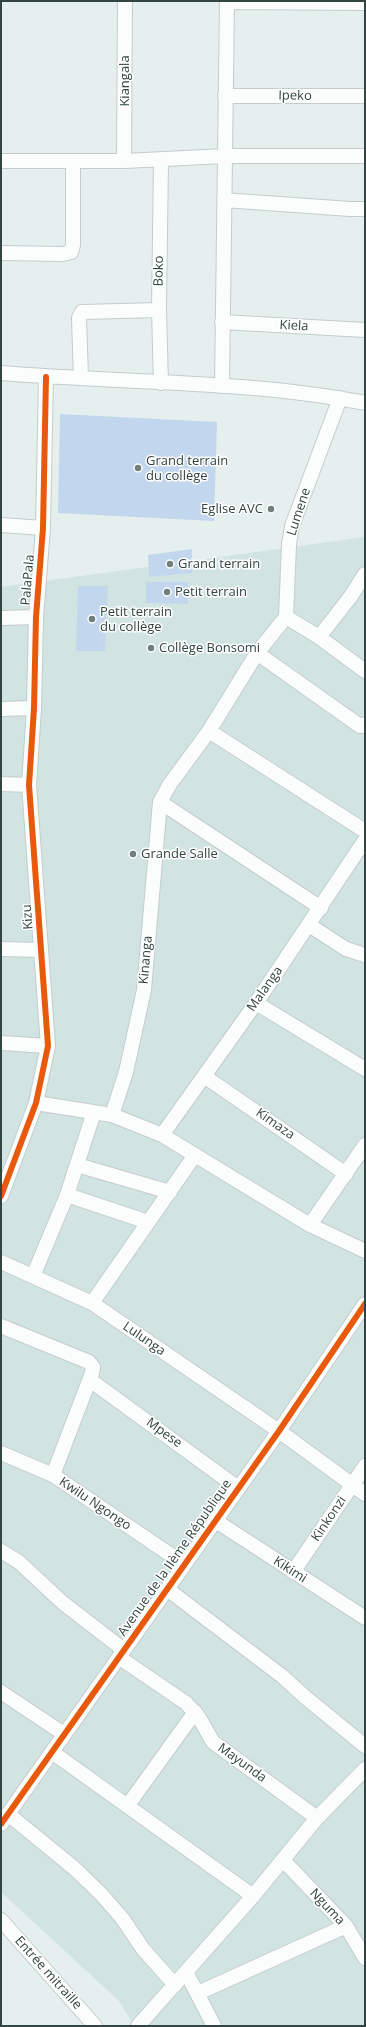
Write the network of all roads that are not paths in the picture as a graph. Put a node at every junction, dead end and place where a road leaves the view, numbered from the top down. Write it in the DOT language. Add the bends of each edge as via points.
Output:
graph roads {
  1 [pos="125,1"];
  2 [pos="227,1"];
  3 [pos="365,3"];
  4 [pos="225,96"];
  5 [pos="365,96"];
  6 [pos="225,156"];
  7 [pos="365,156"];
  8 [pos="161,160"];
  9 [pos="1,161"];
  10 [pos="73,161"];
  11 [pos="124,161"];
  12 [pos="224,200"];
  13 [pos="365,209"];
  14 [pos="1,254"];
  15 [pos="159,310"];
  16 [pos="222,322"];
  17 [pos="365,330"];
  18 [pos="1,373"];
  19 [pos="46,377"];
  20 [pos="81,378"];
  21 [pos="161,382"];
  22 [pos="222,386"];
  23 [pos="340,398"];
  24 [pos="365,403"];
  25 [pos="1,525"];
  26 [pos="44,528"];
  27 [pos="365,574"];
  28 [pos="36,617"];
  29 [pos="286,617"];
  30 [pos="1,618"];
  31 [pos="319,637"];
  32 [pos="257,653"];
  33 [pos="365,671"];
  34 [pos="34,708"];
  35 [pos="1,709"];
  36 [pos="364,725"];
  37 [pos="209,731"];
  38 [pos="1,784"];
  39 [pos="29,785"];
  40 [pos="160,802"];
  41 [pos="365,831"];
  42 [pos="365,840"];
  43 [pos="321,908"];
  44 [pos="309,926"];
  45 [pos="1,949"];
  46 [pos="41,950"];
  47 [pos="365,955"];
  48 [pos="256,1003"];
  49 [pos="1,1043"];
  50 [pos="48,1046"];
  51 [pos="365,1069"];
  52 [pos="204,1076"];
  53 [pos="36,1103"];
  54 [pos="94,1112"];
  55 [pos="112,1115"];
  56 [pos="162,1135"];
  57 [pos="365,1145"];
  58 [pos="195,1155"];
  59 [pos="77,1165"];
  60 [pos="346,1174"];
  61 [pos="170,1192"];
  62 [pos="67,1195"];
  63 [pos="1,1196"];
  64 [pos="148,1222"];
  65 [pos="310,1225"];
  66 [pos="365,1250"];
  67 [pos="1,1262"];
  68 [pos="33,1276"];
  69 [pos="92,1303"];
  70 [pos="365,1304"];
  71 [pos="1,1326"];
  72 [pos="90,1380"];
  73 [pos="279,1432"];
  74 [pos="1,1453"];
  75 [pos="365,1466"];
  76 [pos="53,1475"];
  77 [pos="352,1486"];
  78 [pos="238,1488"];
  79 [pos="365,1494"];
  80 [pos="216,1521"];
  81 [pos="1,1551"];
  82 [pos="184,1564"];
  83 [pos="293,1572"];
  84 [pos="167,1589"];
  85 [pos="365,1618"];
  86 [pos="122,1654"];
  87 [pos="1,1692"];
  88 [pos="195,1712"];
  89 [pos="64,1734"];
  90 [pos="365,1746"];
  91 [pos="52,1752"];
  92 [pos="365,1769"];
  93 [pos="128,1805"];
  94 [pos="317,1818"];
  95 [pos="3,1820"];
  96 [pos="284,1860"];
  97 [pos="253,1896"];
  98 [pos="1,1920"];
  99 [pos="346,1926"];
  100 [pos="365,1958"];
  101 [pos="186,1972"];
  102 [pos="175,1985"];
  103 [pos="198,1993"];
  104 [pos="95,2026"];
  105 [pos="138,2026"];
  106 [pos="214,2026"];
  1 -- 11 [label="street, Kiangala"];
  2 -- 3 [label="street"];
  2 -- 4 [label="street"];
  4 -- 5 [label="street, Ipeko"];
  4 -- 6 [label="street"];
  6 -- 7 [label="street"];
  6 -- 8 [label="street"];
  6 -- 12 [label="street"];
  8 -- 11 [label="street"];
  8 -- 15 [label="street, Boko"];
  9 -- 10 [label="street"];
  10 -- 11 [label="street"];
  10 -- 14 [label="street" via="71,252"];
  12 -- 13 [label="street"];
  12 -- 16 [label="street"];
  15 -- 20 [label="street" via="82,312 79,318"];
  15 -- 21 [label="street, Boko"];
  16 -- 17 [label="street, Kiela"];
  16 -- 22 [label="street"];
  18 -- 19 [label="street"];
  19 -- 20 [label="street"];
  19 -- 26 [label="street, PalaPala"];
  20 -- 21 [label="street"];
  21 -- 22 [label="street"];
  22 -- 23 [label="street"];
  23 -- 24 [label="street"];
  23 -- 29 [label="street, Lumene" via="292,526"];
  25 -- 26 [label="street"];
  26 -- 28 [label="street, PalaPala"];
  27 -- 31 [label="street"];
  28 -- 30 [label="street"];
  28 -- 34 [label="street, PalaPala"];
  29 -- 31 [label="street"];
  29 -- 32 [label="street, Kinanga"];
  31 -- 33 [label="street"];
  32 -- 36 [label="street" via="360,726"];
  32 -- 37 [label="street, Kinanga"];
  34 -- 35 [label="street"];
  34 -- 39 [label="street, PalaPala"];
  37 -- 40 [label="street, Kinanga"];
  37 -- 41 [label="street"];
  38 -- 39 [label="street"];
  39 -- 46 [label="street, Kizu"];
  40 -- 43 [label="street"];
  40 -- 55 [label="street, Kinanga" via="144,990 126,1072"];
  42 -- 43 [label="street, Malanga"];
  43 -- 44 [label="street, Malanga"];
  44 -- 47 [label="street" via="346,949"];
  44 -- 48 [label="street, Malanga"];
  45 -- 46 [label="street"];
  46 -- 50 [label="street, Kizu"];
  48 -- 51 [label="street"];
  48 -- 52 [label="street, Malanga"];
  49 -- 50 [label="street"];
  50 -- 53 [label="street, Kizu"];
  52 -- 56 [label="street, Malanga"];
  52 -- 60 [label="street, Kimaza"];
  53 -- 54 [label="street"];
  53 -- 63 [label="street, Kizu"];
  54 -- 55 [label="street"];
  54 -- 59 [label="street"];
  55 -- 56 [label="street"];
  56 -- 58 [label="street"];
  57 -- 60 [label="street"];
  58 -- 61 [label="street"];
  58 -- 65 [label="street"];
  59 -- 61 [label="street"];
  59 -- 62 [label="street"];
  60 -- 65 [label="street"];
  61 -- 64 [label="street"];
  62 -- 64 [label="street"];
  62 -- 68 [label="street"];
  64 -- 69 [label="street"];
  65 -- 66 [label="street"];
  67 -- 68 [label="street, Lulunga"];
  68 -- 69 [label="street, Lulunga"];
  69 -- 73 [label="street, Lulunga"];
  70 -- 73 [label="street, Avenue de la IIème République"];
  71 -- 72 [label="street" via="89,1362 93,1367"];
  72 -- 76 [label="street"];
  72 -- 78 [label="street, Mpese"];
  73 -- 77 [label="street"];
  73 -- 78 [label="street, Avenue de la IIème République"];
  74 -- 76 [label="street, Kwilu Ngongo"];
  75 -- 77 [label="street, Kinkonzi"];
  76 -- 82 [label="street, Kwilu Ngongo"];
  77 -- 79 [label="street"];
  77 -- 83 [label="street, Kinkonzi"];
  78 -- 80 [label="street, Avenue de la IIème République"];
  80 -- 82 [label="street, Avenue de la IIème République"];
  80 -- 83 [label="street, Kikimi"];
  81 -- 86 [label="street" via="19,1562"];
  82 -- 84 [label="street, Avenue de la IIème République"];
  83 -- 85 [label="street, Kikimi"];
  84 -- 86 [label="street, Avenue de la IIème République"];
  84 -- 90 [label="street" via="282,1676"];
  86 -- 88 [label="street, Mayunda"];
  86 -- 89 [label="street, Avenue de la IIème République"];
  87 -- 89 [label="street"];
  88 -- 93 [label="street"];
  88 -- 94 [label="street, Mayunda" via="213,1742"];
  89 -- 91 [label="street, Avenue de la IIème République"];
  91 -- 93 [label="street"];
  91 -- 95 [label="street, Avenue de la IIème République"];
  92 -- 94 [label="street"];
  93 -- 97 [label="street"];
  94 -- 96 [label="street"];
  95 -- 102 [label="street" via="74,1868 122,1918 143,1949"];
  96 -- 97 [label="street"];
  96 -- 99 [label="street, Nguma"];
  97 -- 101 [label="street"];
  98 -- 104 [label="street, Entrée mitraille"];
  99 -- 100 [label="street, Nguma"];
  99 -- 103 [label="street"];
  101 -- 102 [label="street"];
  101 -- 103 [label="street"];
  102 -- 105 [label="street"];
  103 -- 106 [label="street"];
}
